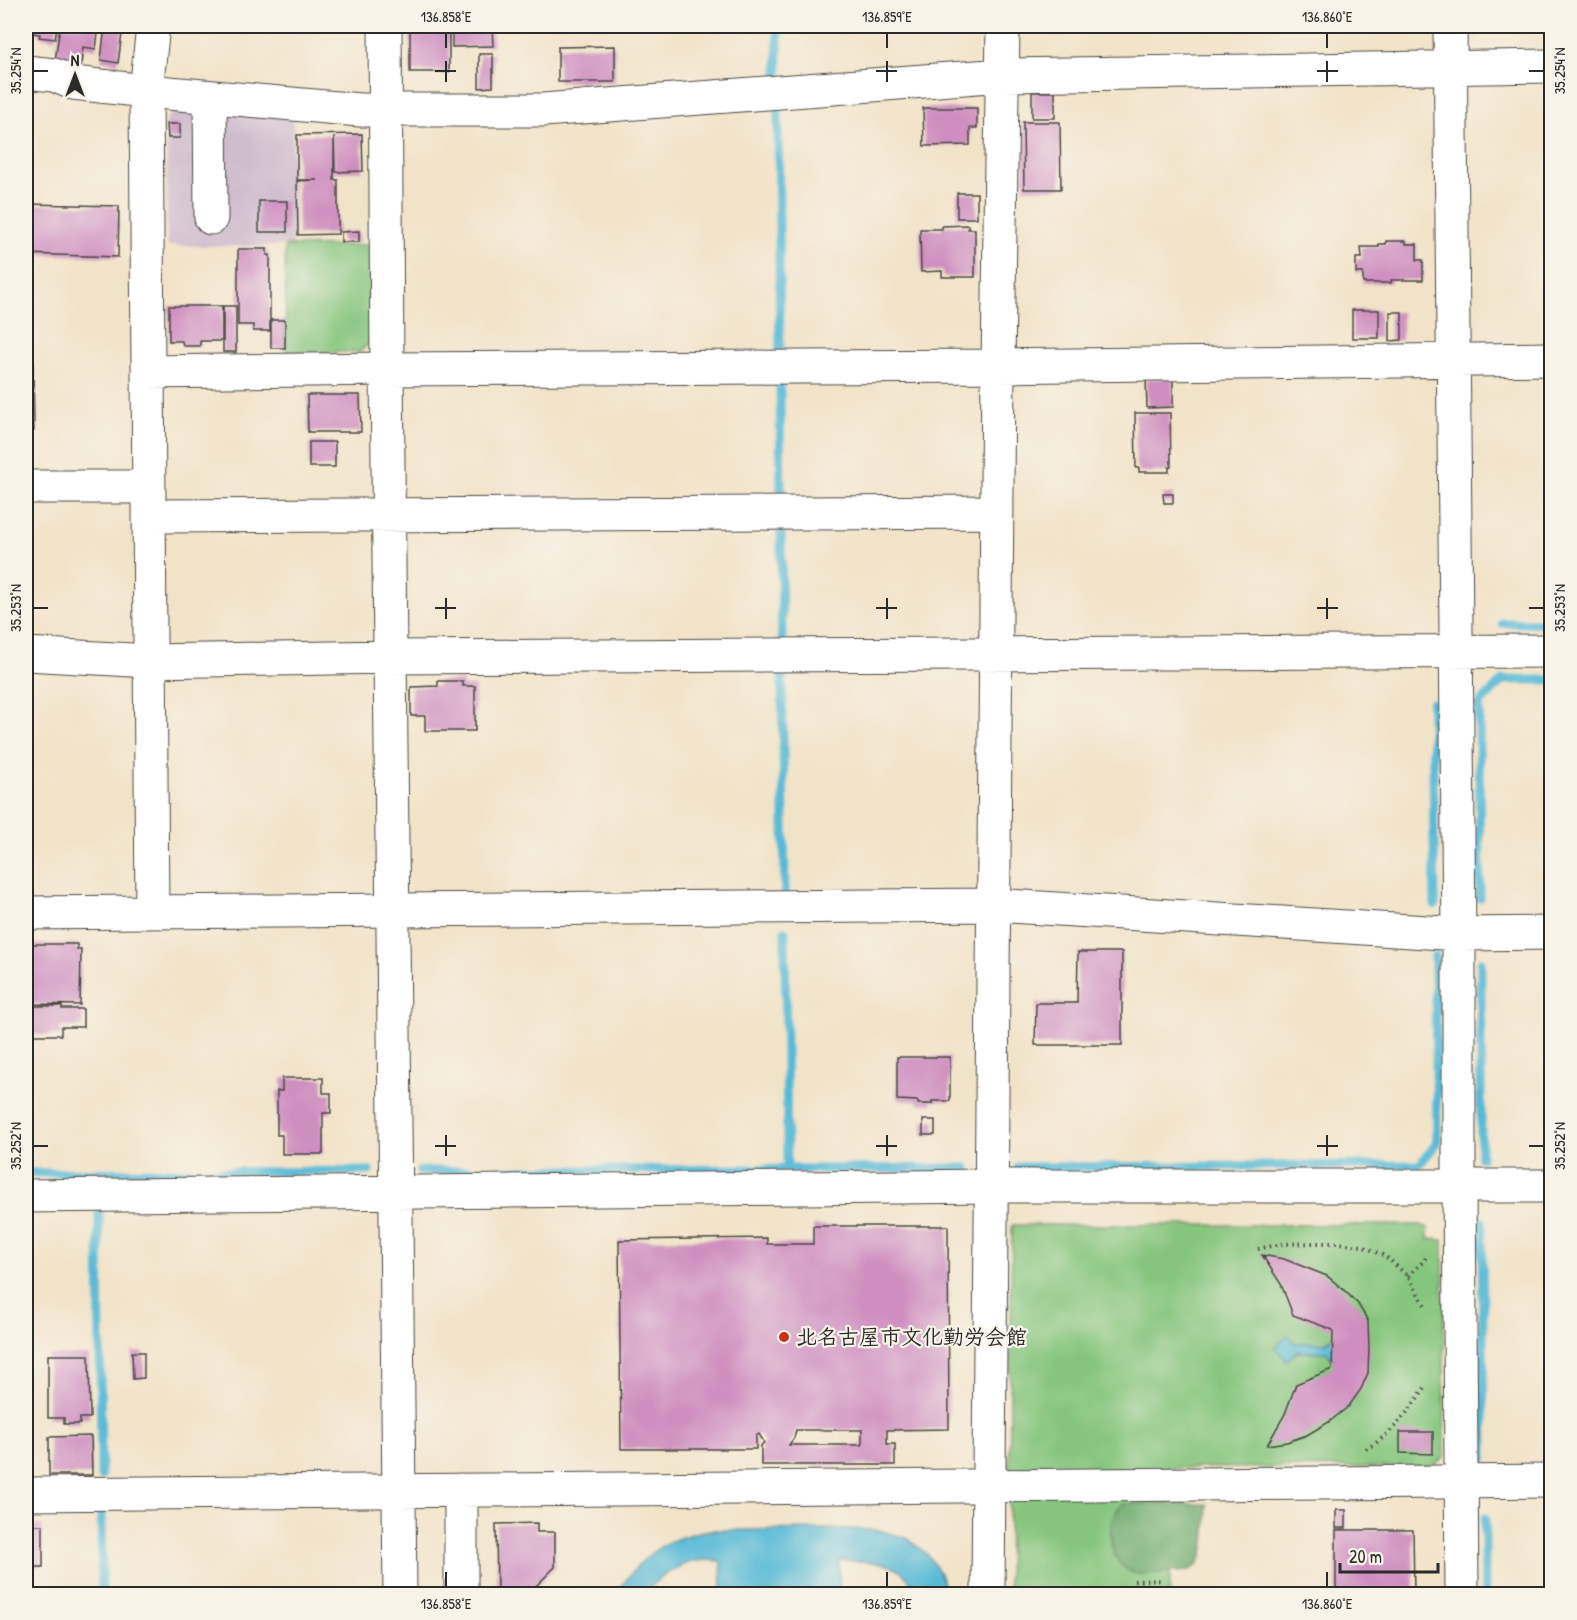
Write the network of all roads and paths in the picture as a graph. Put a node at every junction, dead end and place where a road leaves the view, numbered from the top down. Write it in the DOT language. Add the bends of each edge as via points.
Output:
graph roads {
  1 [pos="153,26"];
  2 [pos="385,26"];
  3 [pos="1003,26"];
  4 [pos="1450,26"];
  5 [pos="1551,66"];
  6 [pos="1451,67"];
  7 [pos="26,72"];
  8 [pos="1003,75"];
  9 [pos="146,91"];
  10 [pos="210,97"];
  11 [pos="385,110"];
  12 [pos="211,218"];
  13 [pos="1453,359"];
  14 [pos="1551,359"];
  15 [pos="998,366"];
  16 [pos="387,369"];
  17 [pos="148,372"];
  18 [pos="26,487"];
  19 [pos="149,501"];
  20 [pos="997,512"];
  21 [pos="388,515"];
  22 [pos="1551,651"];
  23 [pos="1456,652"];
  24 [pos="26,654"];
  25 [pos="996,655"];
  26 [pos="390,657"];
  27 [pos="150,661"];
  28 [pos="994,905"];
  29 [pos="393,910"];
  30 [pos="152,912"];
  31 [pos="26,914"];
  32 [pos="1551,933"];
  33 [pos="1459,934"];
  34 [pos="1551,1185"];
  35 [pos="992,1186"];
  36 [pos="1459,1186"];
  37 [pos="396,1192"];
  38 [pos="26,1196"];
  39 [pos="1258,1249"];
  40 [pos="1428,1254"];
  41 [pos="1408,1276"];
  42 [pos="1429,1314"];
  43 [pos="1551,1480"];
  44 [pos="1461,1481"];
  45 [pos="990,1487"];
  46 [pos="399,1490"];
  47 [pos="461,1490"];
  48 [pos="26,1494"];
  49 [pos="1164,1580"];
  50 [pos="1134,1581"];
  51 [pos="400,1594"];
  52 [pos="461,1594"];
  53 [pos="988,1594"];
  54 [pos="1462,1594"];
  1 -- 9 [label="street"];
  2 -- 11 [label="street"];
  3 -- 8 [label="street"];
  4 -- 6 [label="street"];
  5 -- 6 [label="street"];
  6 -- 8 [label="street"];
  6 -- 13 [label="street"];
  7 -- 9 [label="street" via="54,75 73,83"];
  8 -- 11 [label="street" via="543,110"];
  8 -- 15 [label="street"];
  9 -- 10 [label="street"];
  9 -- 17 [label="street"];
  10 -- 11 [label="street"];
  10 -- 12 [label="street"];
  11 -- 16 [label="street"];
  13 -- 14 [label="street"];
  13 -- 15 [label="street"];
  13 -- 23 [label="street"];
  15 -- 16 [label="street"];
  15 -- 20 [label="street"];
  16 -- 17 [label="street"];
  16 -- 21 [label="street"];
  17 -- 19 [label="street"];
  18 -- 19 [label="street"];
  19 -- 21 [label="street"];
  19 -- 27 [label="street"];
  20 -- 21 [label="street"];
  20 -- 25 [label="street"];
  21 -- 26 [label="street"];
  22 -- 23 [label="street"];
  23 -- 25 [label="street"];
  23 -- 33 [label="street"];
  24 -- 27 [label="street"];
  25 -- 26 [label="street"];
  25 -- 28 [label="street"];
  26 -- 27 [label="street"];
  26 -- 29 [label="street"];
  27 -- 30 [label="street"];
  28 -- 29 [label="street"];
  28 -- 33 [label="street"];
  28 -- 35 [label="street"];
  29 -- 30 [label="street"];
  29 -- 37 [label="street"];
  30 -- 31 [label="street"];
  32 -- 33 [label="street"];
  33 -- 36 [label="street"];
  34 -- 36 [label="street"];
  35 -- 36 [label="street"];
  35 -- 37 [label="street"];
  35 -- 45 [label="street"];
  36 -- 44 [label="street"];
  37 -- 38 [label="street"];
  37 -- 46 [label="street"];
  39 -- 41 [label="path" via="1311,1243 1362,1246 1385,1256"];
  40 -- 41 [label="path"];
  41 -- 42 [label="path"];
  43 -- 44 [label="street"];
  44 -- 45 [label="street"];
  44 -- 54 [label="street"];
  45 -- 47 [label="street"];
  45 -- 53 [label="street"];
  46 -- 47 [label="street"];
  46 -- 48 [label="street"];
  46 -- 51 [label="street"];
  47 -- 52 [label="street"];
  49 -- 50 [label="path"];
}
